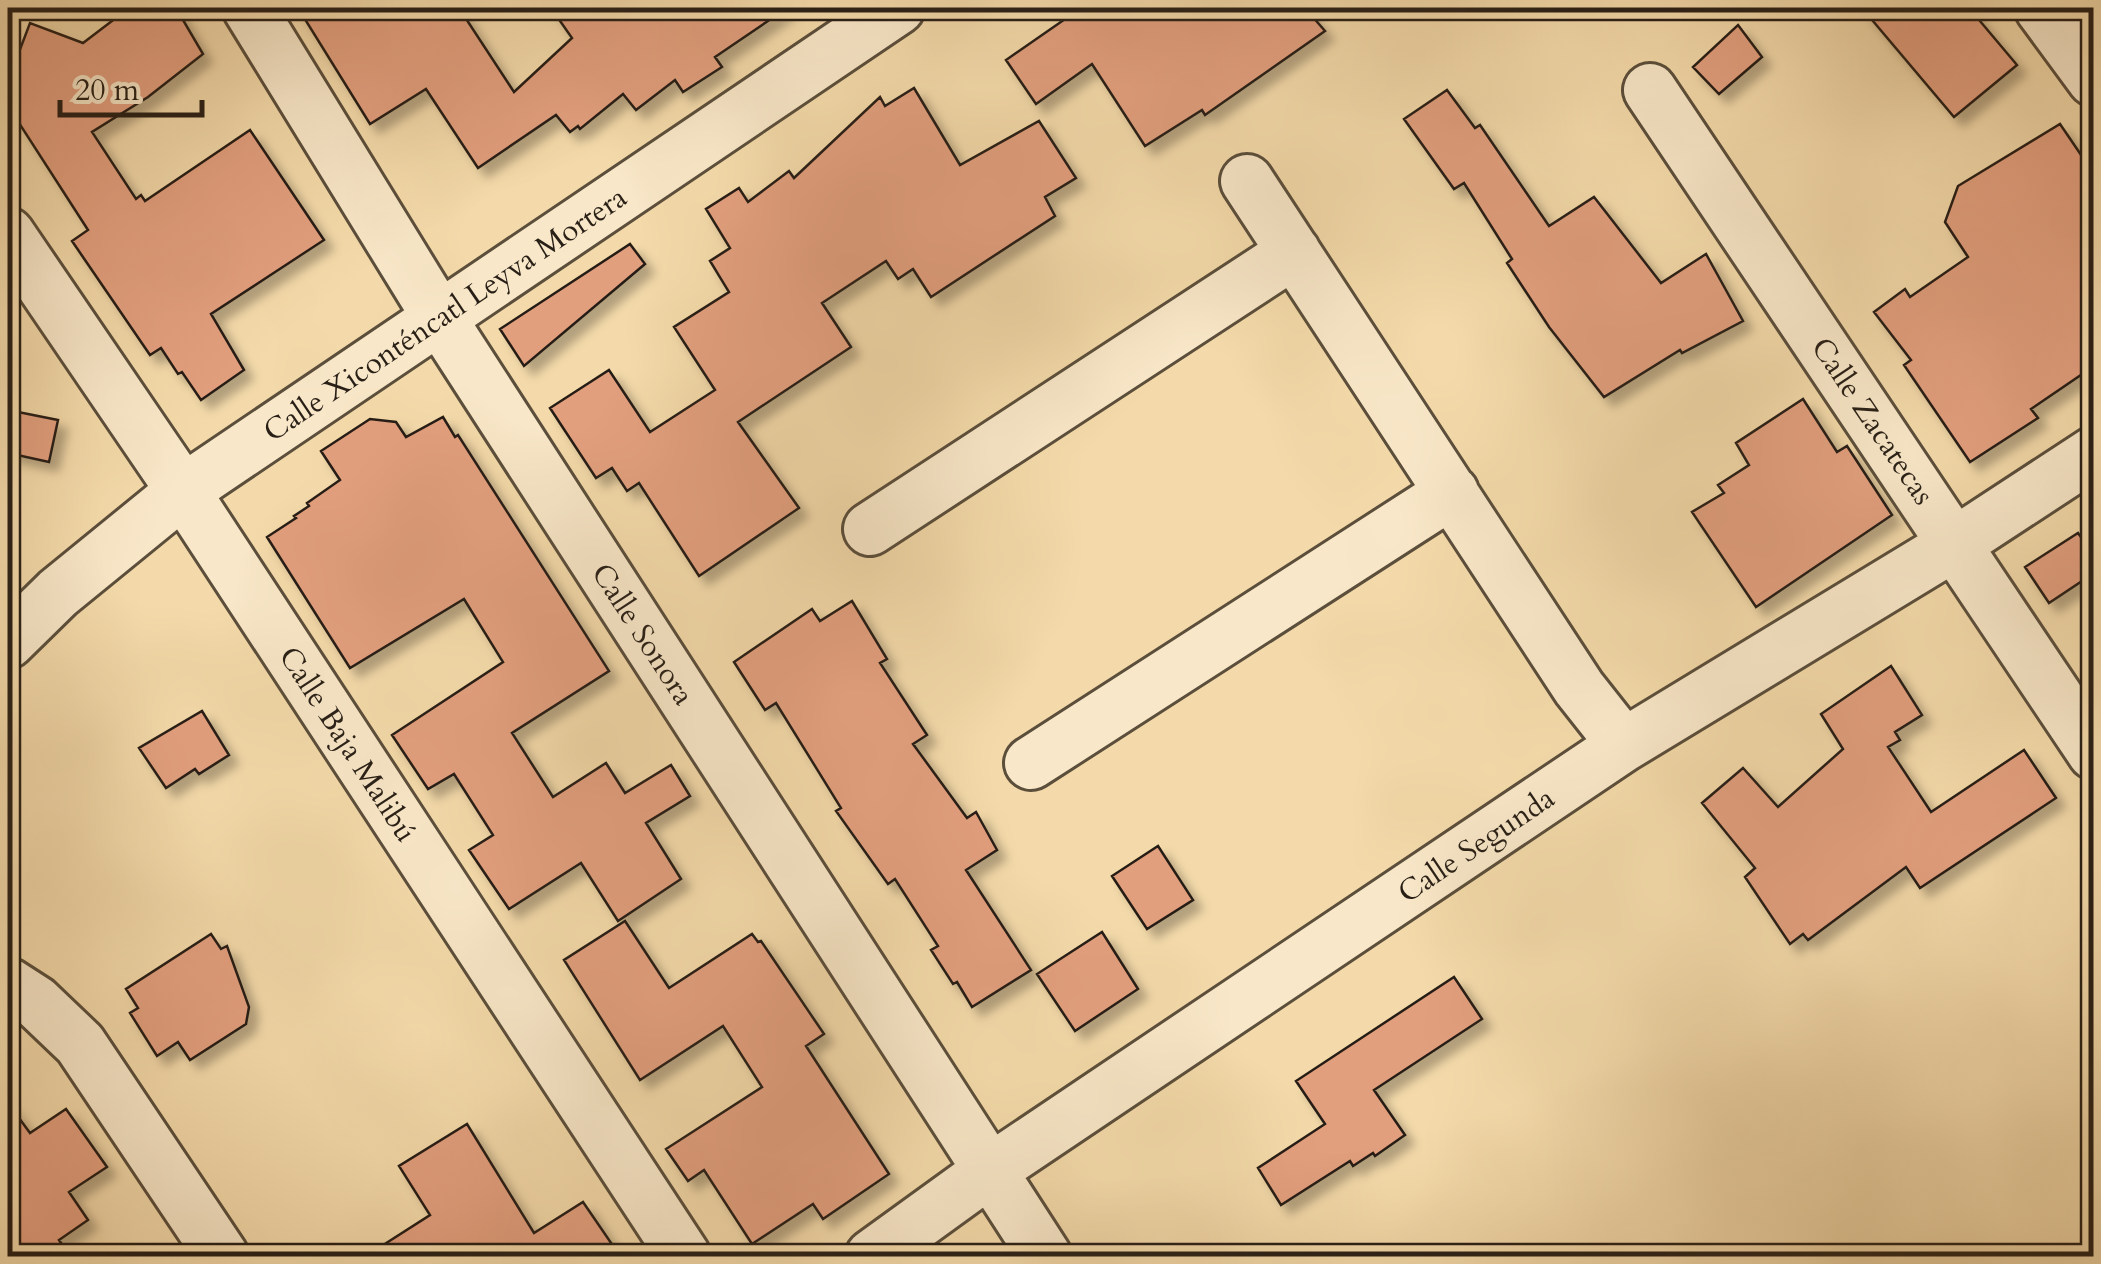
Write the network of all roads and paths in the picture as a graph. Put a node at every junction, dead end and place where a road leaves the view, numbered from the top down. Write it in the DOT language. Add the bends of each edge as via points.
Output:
graph roads {
  1 [pos="249,8"];
  2 [pos="898,8"];
  3 [pos="2041,8"];
  4 [pos="2094,80"];
  5 [pos="1650,90"];
  6 [pos="1247,180"];
  7 [pos="8,234"];
  8 [pos="1294,252"];
  9 [pos="440,318"];
  10 [pos="2094,453"];
  11 [pos="182,491"];
  12 [pos="1452,492"];
  13 [pos="870,529"];
  14 [pos="1956,544"];
  15 [pos="8,579"];
  16 [pos="58,592"];
  17 [pos="8,642"];
  18 [pos="1624,746"];
  19 [pos="2094,753"];
  20 [pos="1031,763"];
  21 [pos="8,984"];
  22 [pos="988,1172"];
  23 [pos="222,1256"];
  24 [pos="684,1256"];
  25 [pos="872,1256"];
  26 [pos="1044,1256"];
  1 -- 9 [label="street, Calle Sonora"];
  2 -- 9 [label="street, Calle Xiconténcatl Leyva Mortera"];
  3 -- 4 [label="street"];
  5 -- 14 [label="street, Calle Zacatecas"];
  6 -- 8 [label="street"];
  7 -- 11 [label="street, Calle Baja Malibú"];
  8 -- 12 [label="street"];
  8 -- 13 [label="street"];
  9 -- 11 [label="street, Calle Xiconténcatl Leyva Mortera"];
  9 -- 22 [label="street, Calle Sonora"];
  10 -- 14 [label="street, Calle Segunda"];
  11 -- 16 [label="street, Calle Xiconténcatl Leyva Mortera"];
  11 -- 24 [label="street, Calle Baja Malibú"];
  12 -- 18 [label="street"];
  12 -- 20 [label="street"];
  14 -- 18 [label="street, Calle Segunda"];
  14 -- 19 [label="street, Calle Zacatecas"];
  15 -- 16 [label="street"];
  16 -- 17 [label="street, Calle Xiconténcatl Leyva Mortera"];
  18 -- 22 [label="street, Calle Segunda"];
  21 -- 23 [label="street" via="80,1044"];
  22 -- 25 [label="street, Calle Segunda"];
  22 -- 26 [label="street, Calle Sonora"];
}
